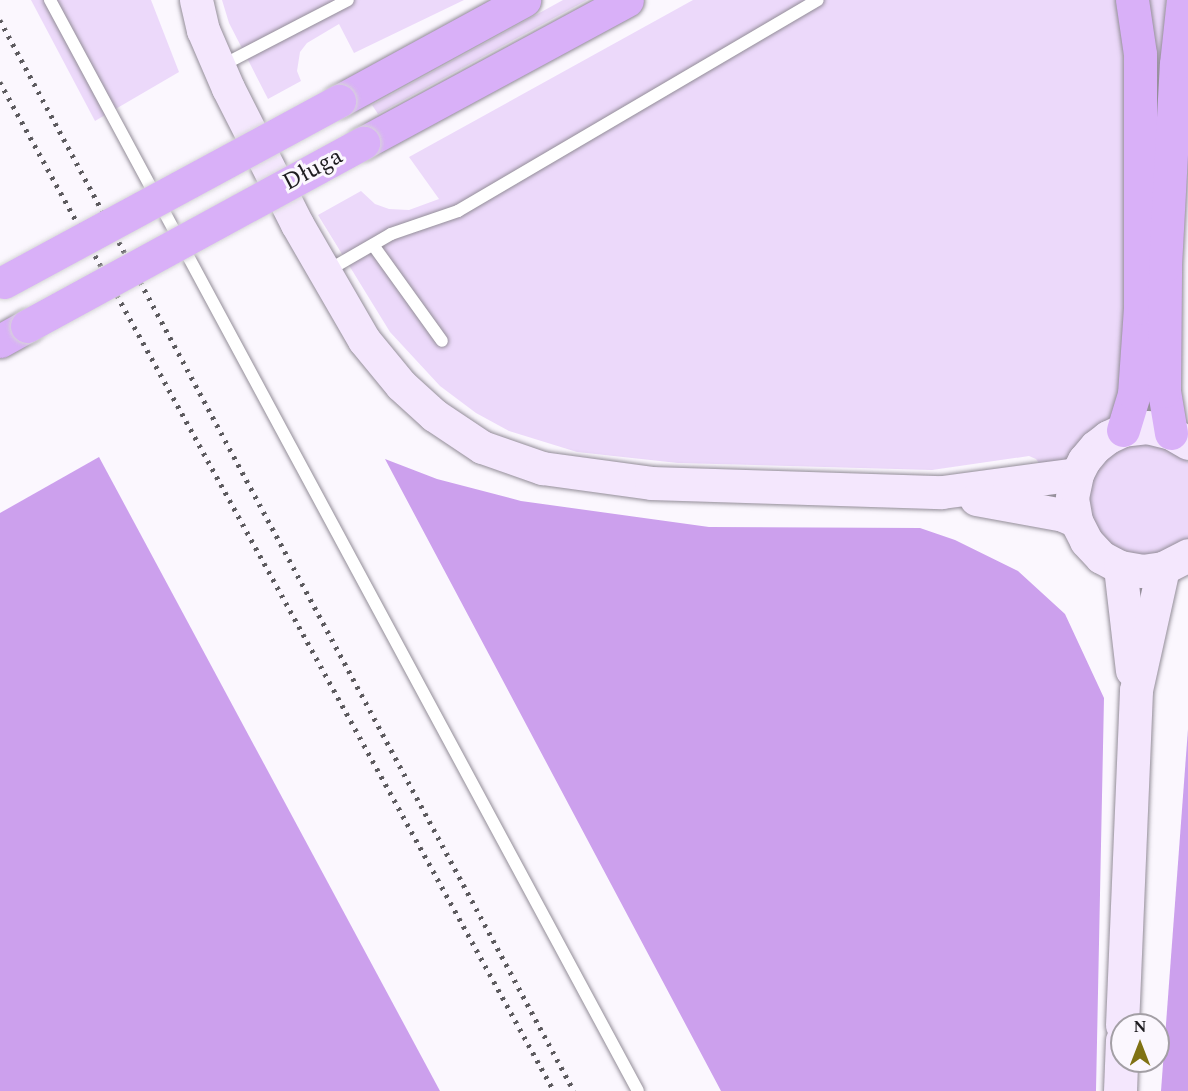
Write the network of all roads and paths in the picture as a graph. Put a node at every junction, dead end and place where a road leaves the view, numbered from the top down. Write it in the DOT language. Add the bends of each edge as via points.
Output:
graph roads {
  1 [pos="50,0"];
  2 [pos="196,0"];
  3 [pos="348,0"];
  4 [pos="524,0"];
  5 [pos="627,0"];
  6 [pos="818,0"];
  7 [pos="1132,0"];
  8 [pos="1183,0"];
  9 [pos="218,68"];
  10 [pos="373,245"];
  11 [pos="325,272"];
  12 [pos="2,283"];
  13 [pos="13,334"];
  14 [pos="442,341"];
  15 [pos="1123,430"];
  16 [pos="1180,438"];
  17 [pos="1077,474"];
  18 [pos="942,492"];
  19 [pos="1076,521"];
  20 [pos="1176,562"];
  21 [pos="1120,567"];
  22 [pos="1136,690"];
  23 [pos="1123,1013"];
  24 [pos="1121,1073"];
  25 [pos="638,1091"];
  26 [pos="1120,1091"];
  1 -- 25 [label="lane"];
  2 -- 9 [label="street"];
  3 -- 9 [label="lane"];
  4 -- 12 [label="highway, Długa, bridge"];
  5 -- 13 [label="highway, Długa, bridge"];
  6 -- 10 [label="lane" via="458,211 391,234"];
  7 -- 15 [label="highway" via="1140,54 1141,296 1134,394"];
  8 -- 16 [label="highway" via="1165,265 1164,391"];
  9 -- 11 [label="street"];
  10 -- 11 [label="lane"];
  10 -- 14 [label="lane"];
  11 -- 18 [label="street" via="364,340 401,385 452,428 501,455 573,474 651,483"];
  15 -- 16 [label="street" via="1147,427"];
  15 -- 17 [label="street" via="1095,447"];
  17 -- 18 [label="street"];
  17 -- 19 [label="street" via="1072,498"];
  18 -- 19 [label="street" via="1063,515"];
  19 -- 21 [label="street" via="1086,541"];
  20 -- 21 [label="street" via="1142,571"];
  20 -- 22 [label="street"];
  21 -- 22 [label="street"];
  22 -- 23 [label="street"];
  24 -- 26 [label="street"];
}
